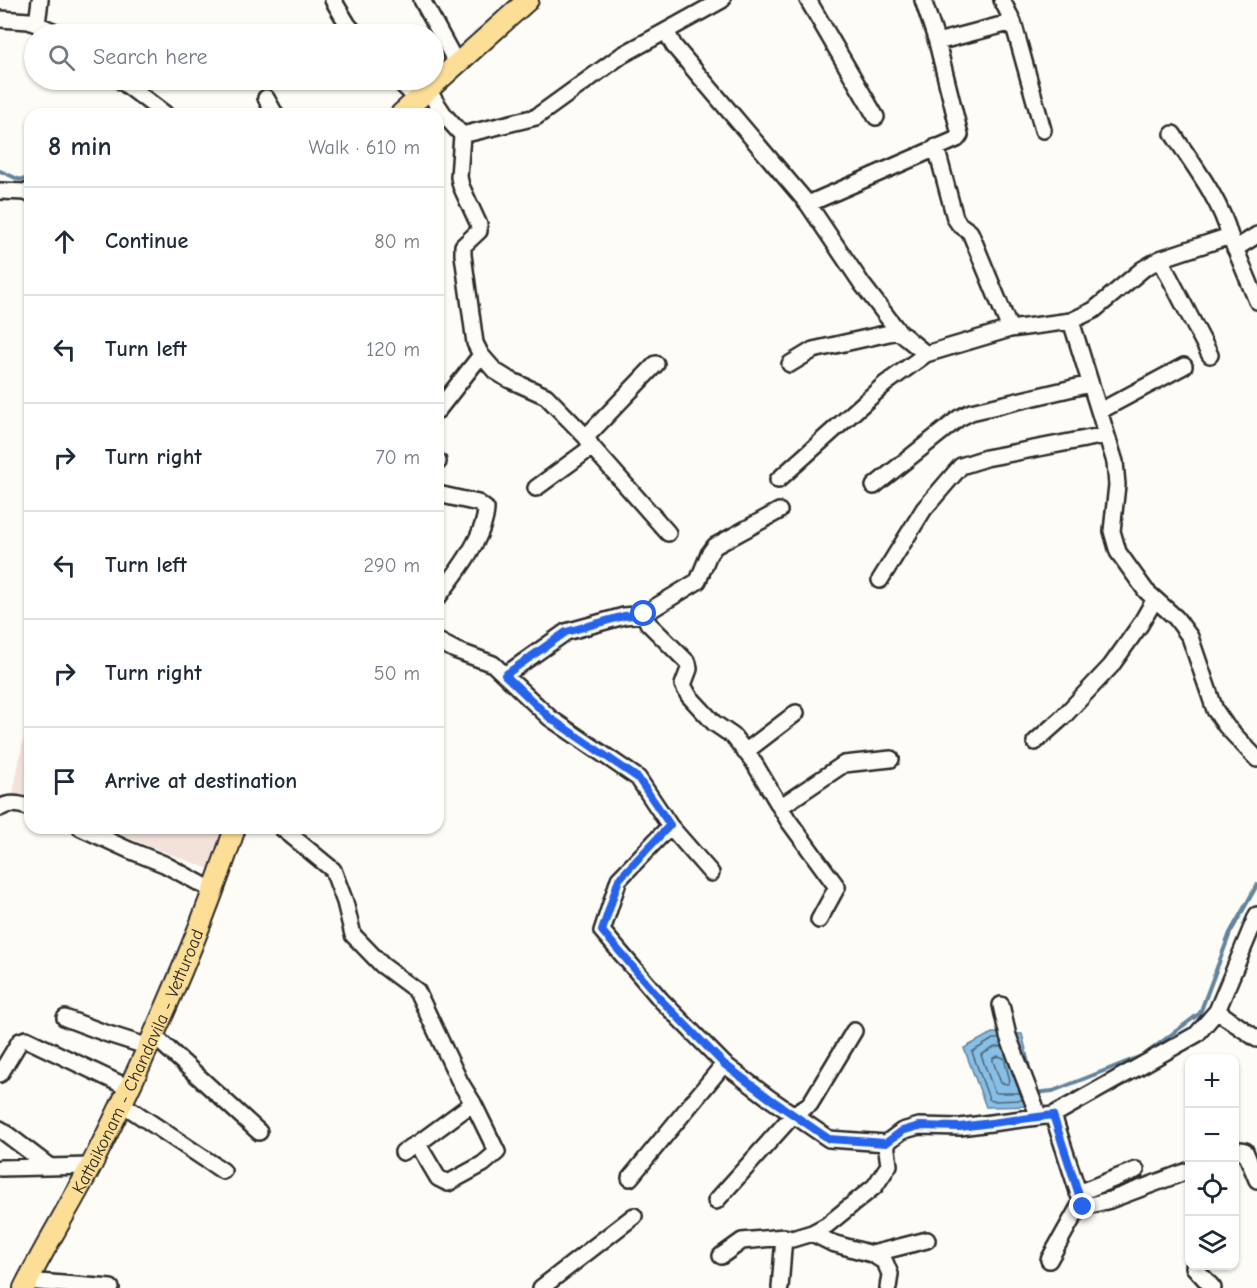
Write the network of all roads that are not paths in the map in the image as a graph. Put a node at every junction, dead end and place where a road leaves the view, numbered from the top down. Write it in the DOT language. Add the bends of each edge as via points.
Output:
graph roads {
  1 [pos="40,0"];
  2 [pos="333,0"];
  3 [pos="422,0"];
  4 [pos="528,0"];
  5 [pos="722,0"];
  6 [pos="808,0"];
  7 [pos="923,0"];
  8 [pos="1002,0"];
  9 [pos="0,19"];
  10 [pos="1013,22"];
  11 [pos="37,24"];
  12 [pos="347,24"];
  13 [pos="435,24"];
  14 [pos="666,31"];
  15 [pos="444,41"];
  16 [pos="937,42"];
  17 [pos="456,64"];
  18 [pos="444,75"];
  19 [pos="133,90"];
  20 [pos="415,90"];
  21 [pos="427,90"];
  22 [pos="422,94"];
  23 [pos="266,98"];
  24 [pos="157,108"];
  25 [pos="272,108"];
  26 [pos="407,108"];
  27 [pos="436,108"];
  28 [pos="444,117"];
  29 [pos="876,117"];
  30 [pos="1043,130"];
  31 [pos="1173,134"];
  32 [pos="462,135"];
  33 [pos="936,147"];
  34 [pos="0,191"];
  35 [pos="24,192"];
  36 [pos="808,204"];
  37 [pos="1257,236"];
  38 [pos="1232,243"];
  39 [pos="1160,259"];
  40 [pos="1257,301"];
  41 [pos="1071,321"];
  42 [pos="1010,329"];
  43 [pos="898,331"];
  44 [pos="926,354"];
  45 [pos="481,355"];
  46 [pos="1210,355"];
  47 [pos="656,364"];
  48 [pos="790,364"];
  49 [pos="1184,366"];
  50 [pos="1090,384"];
  51 [pos="444,402"];
  52 [pos="1100,411"];
  53 [pos="1106,435"];
  54 [pos="589,442"];
  55 [pos="778,480"];
  56 [pos="874,486"];
  57 [pos="536,488"];
  58 [pos="444,495"];
  59 [pos="779,511"];
  60 [pos="668,533"];
  61 [pos="880,580"];
  62 [pos="444,590"];
  63 [pos="1155,599"];
  64 [pos="644,614"];
  65 [pos="444,644"];
  66 [pos="505,675"];
  67 [pos="796,713"];
  68 [pos="1035,742"];
  69 [pos="745,752"];
  70 [pos="891,759"];
  71 [pos="1257,759"];
  72 [pos="24,806"];
  73 [pos="780,807"];
  74 [pos="0,808"];
  75 [pos="670,825"];
  76 [pos="94,834"];
  77 [pos="233,834"];
  78 [pos="289,834"];
  79 [pos="711,873"];
  80 [pos="214,891"];
  81 [pos="1257,915"];
  82 [pos="819,920"];
  83 [pos="1001,1005"];
  84 [pos="1217,1011"];
  85 [pos="65,1018"];
  86 [pos="854,1031"];
  87 [pos="1257,1039"];
  88 [pos="151,1041"];
  89 [pos="724,1064"];
  90 [pos="0,1074"];
  91 [pos="125,1096"];
  92 [pos="473,1103"];
  93 [pos="794,1114"];
  94 [pos="1046,1116"];
  95 [pos="0,1129"];
  96 [pos="259,1132"];
  97 [pos="420,1142"];
  98 [pos="886,1143"];
  99 [pos="1239,1151"];
  100 [pos="403,1152"];
  101 [pos="91,1166"];
  102 [pos="50,1167"];
  103 [pos="0,1168"];
  104 [pos="1136,1170"];
  105 [pos="223,1171"];
  106 [pos="1185,1172"];
  107 [pos="630,1178"];
  108 [pos="1257,1180"];
  109 [pos="1080,1198"];
  110 [pos="716,1200"];
  111 [pos="634,1216"];
  112 [pos="812,1233"];
  113 [pos="784,1237"];
  114 [pos="927,1240"];
  115 [pos="872,1254"];
  116 [pos="722,1257"];
  117 [pos="1048,1260"];
  118 [pos="1197,1270"];
  119 [pos="26,1284"];
  120 [pos="111,1288"];
  121 [pos="541,1288"];
  122 [pos="780,1288"];
  123 [pos="888,1288"];
  124 [pos="1212,1288"];
  1 -- 11 [label="street"];
  2 -- 12 [label="street"];
  3 -- 13 [label="street"];
  4 -- 17 [label="main road"];
  5 -- 14 [label="street"];
  6 -- 29 [label="street"];
  7 -- 16 [label="street"];
  8 -- 10 [label="street"];
  9 -- 11 [label="street"];
  10 -- 16 [label="street"];
  10 -- 30 [label="street"];
  14 -- 32 [label="street" via="622,55 536,117"];
  14 -- 36 [label="street"];
  15 -- 17 [label="street"];
  16 -- 33 [label="street" via="960,135"];
  17 -- 18 [label="main road"];
  19 -- 24 [label="street"];
  20 -- 22 [label="street"];
  21 -- 22 [label="main road"];
  22 -- 26 [label="main road"];
  22 -- 27 [label="street"];
  23 -- 25 [label="street"];
  28 -- 32 [label="street"];
  31 -- 38 [label="street" via="1214,197"];
  32 -- 45 [label="street" via="459,177 479,225 479,231 464,246 463,255 475,343"];
  33 -- 36 [label="street"];
  33 -- 42 [label="street" via="955,218 970,232"];
  34 -- 35 [label="street"];
  36 -- 43 [label="street"];
  37 -- 38 [label="street"];
  38 -- 39 [label="street"];
  38 -- 40 [label="street"];
  39 -- 41 [label="street" via="1094,310"];
  39 -- 46 [label="street"];
  41 -- 42 [label="street"];
  41 -- 50 [label="street"];
  42 -- 44 [label="street"];
  43 -- 44 [label="street"];
  43 -- 48 [label="street" via="813,350"];
  44 -- 55 [label="street" via="885,384"];
  45 -- 51 [label="street"];
  45 -- 54 [label="street" via="495,371 546,396"];
  47 -- 54 [label="street"];
  49 -- 52 [label="street"];
  50 -- 52 [label="street"];
  50 -- 56 [label="street" via="959,417"];
  52 -- 53 [label="street"];
  53 -- 61 [label="street" via="961,466 924,509"];
  53 -- 63 [label="street" via="1115,462 1112,531 1118,552"];
  54 -- 57 [label="street"];
  54 -- 60 [label="street"];
  58 -- 62 [label="street" via="478,503 486,509 486,520"];
  59 -- 64 [label="street" via="715,546 698,580"];
  63 -- 68 [label="street" via="1111,666"];
  63 -- 71 [label="street" via="1191,637 1215,710"];
  64 -- 66 [label="street" via="566,632"];
  64 -- 69 [label="street" via="648,624 688,663 683,685 688,696 733,736"];
  65 -- 66 [label="street" via="494,664"];
  66 -- 75 [label="street" via="550,718 638,778"];
  67 -- 69 [label="street"];
  69 -- 73 [label="street"];
  70 -- 73 [label="street" via="844,764"];
  72 -- 74 [label="street" via="6,804"];
  73 -- 82 [label="street" via="837,887"];
  75 -- 79 [label="street"];
  75 -- 89 [label="street" via="619,879 602,931 661,1000"];
  76 -- 80 [label="street"];
  77 -- 80 [label="main road, Kattaikonam - Chandavila - Vetturoad"];
  78 -- 92 [label="street" via="333,870 353,935 382,965 417,991"];
  80 -- 88 [label="main road, Kattaikonam - Chandavila - Vetturoad"];
  81 -- 84 [label="street"];
  83 -- 94 [label="street" via="1008,1036"];
  84 -- 87 [label="street"];
  84 -- 94 [label="street" via="1197,1034"];
  85 -- 88 [label="street" via="105,1033"];
  86 -- 93 [label="street" via="810,1104"];
  88 -- 91 [label="main road, Kattaikonam - Chandavila - Vetturoad"];
  88 -- 96 [label="street"];
  89 -- 93 [label="street"];
  89 -- 107 [label="street"];
  90 -- 91 [label="street" via="20,1041 26,1039"];
  91 -- 101 [label="main road, Kattaikonam - Chandavila - Vetturoad"];
  91 -- 105 [label="street"];
  92 -- 97 [label="street"];
  92 -- 97 [label="street" via="497,1152 483,1164 448,1183 438,1179"];
  93 -- 98 [label="street" via="829,1139"];
  93 -- 110 [label="street"];
  94 -- 98 [label="street" via="960,1127 919,1126 902,1131"];
  94 -- 109 [label="street"];
  95 -- 102 [label="street"];
  97 -- 100 [label="street"];
  98 -- 112 [label="street" via="889,1165 875,1186"];
  99 -- 108 [label="street" via="1245,1151"];
  101 -- 102 [label="street"];
  101 -- 119 [label="main road, Kattaikonam - Chandavila - Vetturoad"];
  102 -- 103 [label="street"];
  104 -- 109 [label="street"];
  106 -- 109 [label="street" via="1086,1208"];
  109 -- 117 [label="street"];
  111 -- 121 [label="street"];
  112 -- 113 [label="street" via="792,1239"];
  112 -- 115 [label="street"];
  113 -- 116 [label="street" via="742,1240"];
  113 -- 122 [label="street"];
  114 -- 115 [label="street"];
  115 -- 123 [label="street" via="888,1266"];
  118 -- 124 [label="street"];
  119 -- 120 [label="street"];
}
